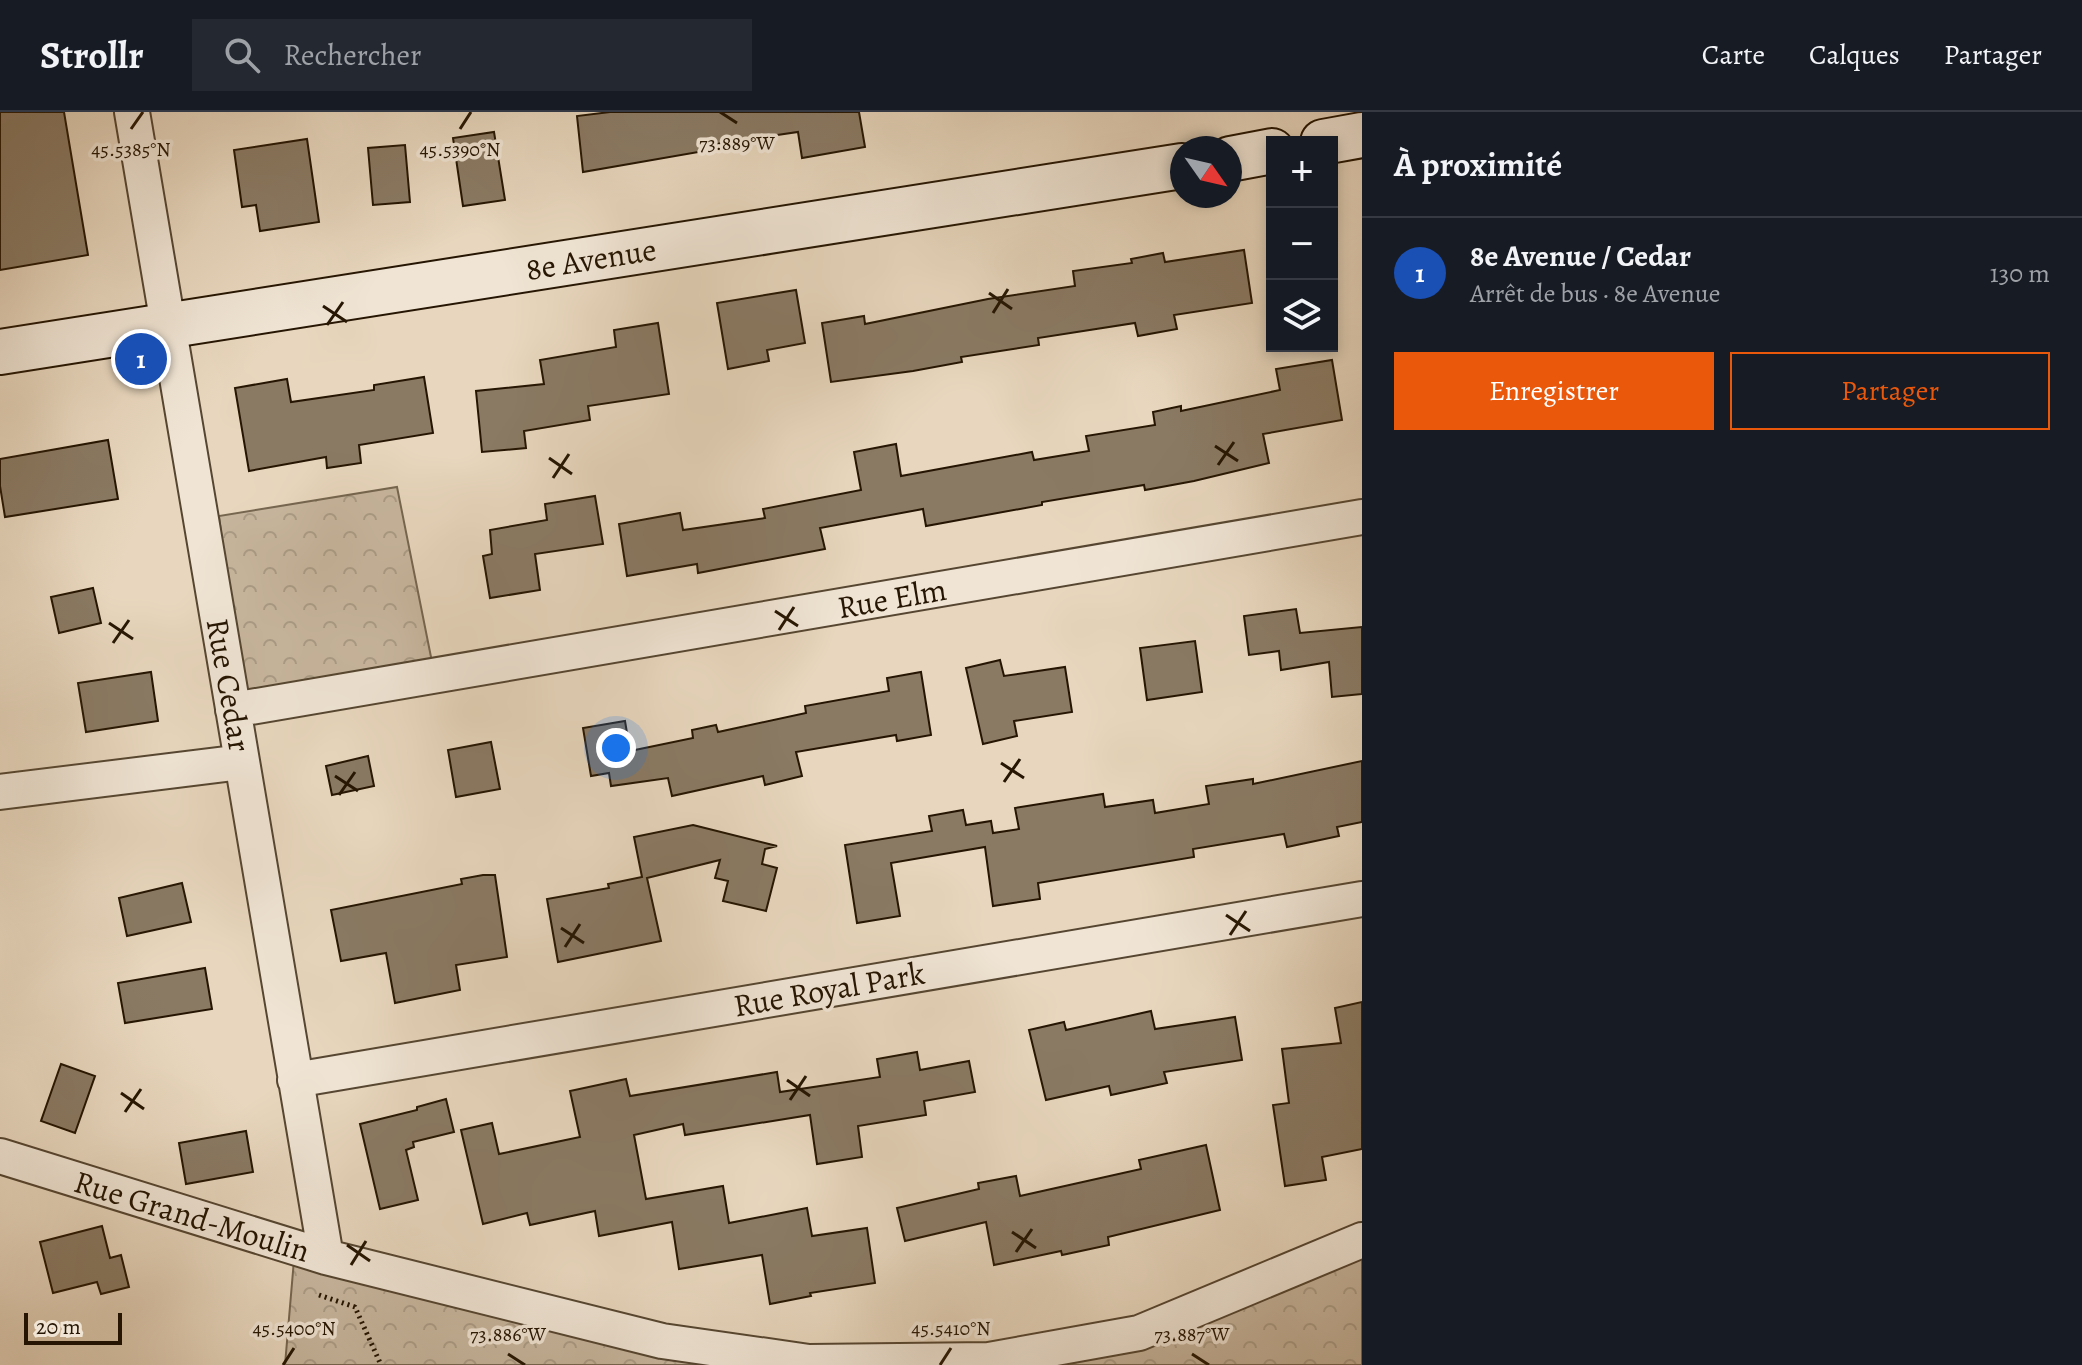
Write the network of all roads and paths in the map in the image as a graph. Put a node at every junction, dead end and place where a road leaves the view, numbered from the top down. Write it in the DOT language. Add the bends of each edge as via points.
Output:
graph roads {
  1 [pos="132,112"];
  2 [pos="1362,135"];
  3 [pos="1338,139"];
  4 [pos="1266,152"];
  5 [pos="1242,157"];
  6 [pos="1170,168"];
  7 [pos="168,325"];
  8 [pos="0,352"];
  9 [pos="1362,517"];
  10 [pos="233,710"];
  11 [pos="242,762"];
  12 [pos="0,792"];
  13 [pos="1362,899"];
  14 [pos="295,1080"];
  15 [pos="0,1156"];
  16 [pos="1362,1240"];
  17 [pos="326,1257"];
  18 [pos="319,1295"];
  19 [pos="381,1365"];
  1 -- 7 [label="street, Rue Cedar"];
  2 -- 3 [label="street"];
  4 -- 5 [label="street"];
  6 -- 7 [label="street, 8e Avenue"];
  7 -- 8 [label="street, 8e Avenue"];
  7 -- 10 [label="street, Rue Cedar"];
  9 -- 10 [label="street, Rue Elm"];
  10 -- 11 [label="street, Rue Cedar"];
  11 -- 12 [label="street"];
  11 -- 14 [label="street, Rue Cedar"];
  13 -- 14 [label="street, Rue Royal Park"];
  14 -- 17 [label="street, Rue Cedar"];
  15 -- 17 [label="street, Rue Grand-Moulin"];
  16 -- 17 [label="street, Rue Grand-Moulin" via="1139,1333 989,1360 809,1362 662,1341"];
  18 -- 19 [label="path" via="355,1307"];
}
